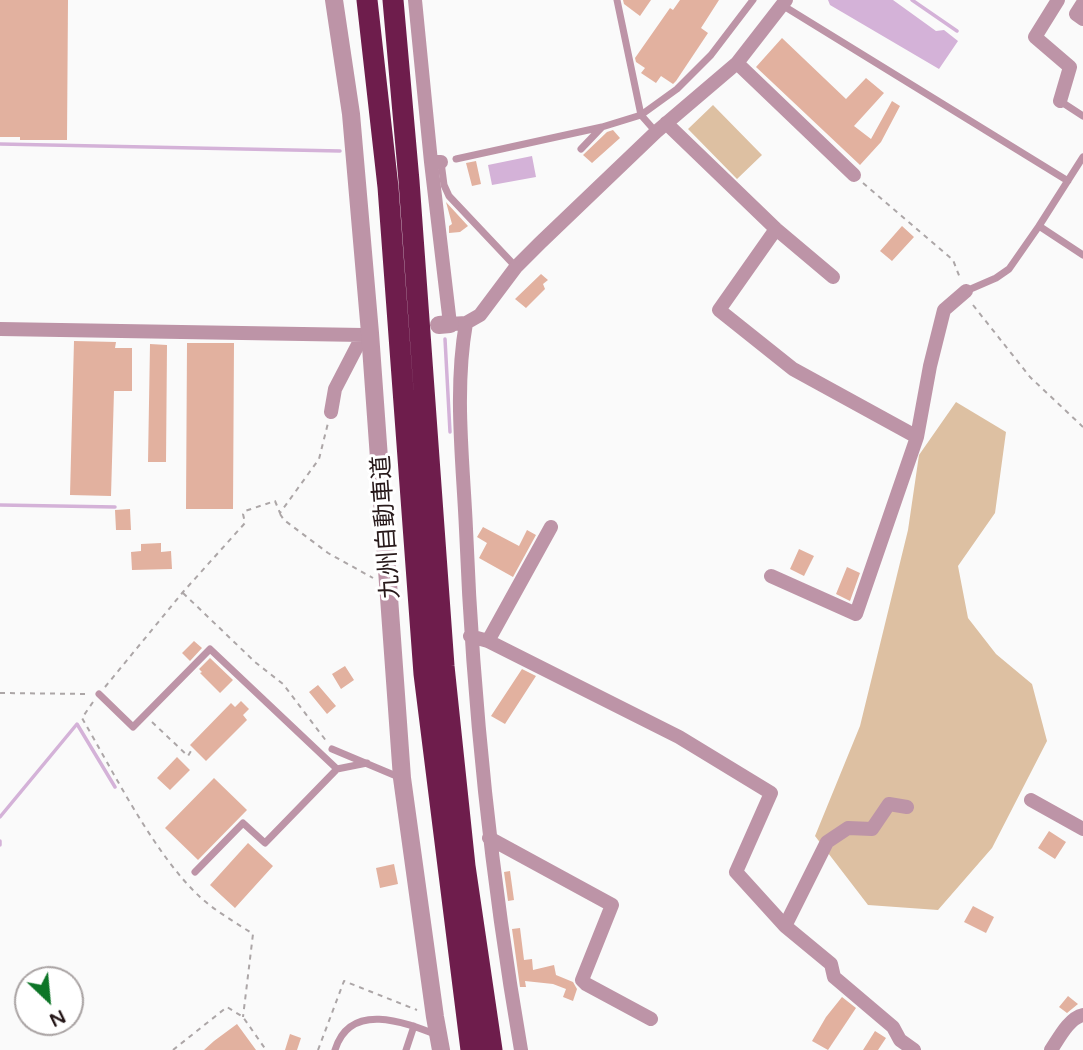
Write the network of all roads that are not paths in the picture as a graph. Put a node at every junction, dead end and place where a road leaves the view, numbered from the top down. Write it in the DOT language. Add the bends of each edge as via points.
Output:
graph roads {
  1 [pos="334,0"];
  2 [pos="367,0"];
  3 [pos="393,0"];
  4 [pos="415,0"];
  5 [pos="617,0"];
  6 [pos="753,0"];
  7 [pos="1058,0"];
  8 [pos="784,3"];
  9 [pos="1083,3"];
  10 [pos="1083,19"];
  11 [pos="737,63"];
  12 [pos="1060,101"];
  13 [pos="641,116"];
  14 [pos="1083,116"];
  15 [pos="602,127"];
  16 [pos="661,127"];
  17 [pos="582,149"];
  18 [pos="1083,157"];
  19 [pos="456,159"];
  20 [pos="436,162"];
  21 [pos="855,175"];
  22 [pos="1068,181"];
  23 [pos="1038,226"];
  24 [pos="776,229"];
  25 [pos="1083,255"];
  26 [pos="516,267"];
  27 [pos="833,277"];
  28 [pos="966,291"];
  29 [pos="452,324"];
  30 [pos="0,329"];
  31 [pos="389,331"];
  32 [pos="367,335"];
  33 [pos="331,412"];
  34 [pos="917,437"];
  35 [pos="551,527"];
  36 [pos="771,576"];
  37 [pos="470,636"];
  38 [pos="488,641"];
  39 [pos="99,694"];
  40 [pos="332,749"];
  41 [pos="367,763"];
  42 [pos="337,769"];
  43 [pos="402,778"];
  44 [pos="1031,800"];
  45 [pos="907,807"];
  46 [pos="1083,829"];
  47 [pos="489,838"];
  48 [pos="195,872"];
  49 [pos="785,926"];
  50 [pos="1083,1015"];
  51 [pos="651,1019"];
  52 [pos="414,1026"];
  53 [pos="438,1034"];
  54 [pos="335,1050"];
  55 [pos="406,1050"];
  56 [pos="471,1050"];
  57 [pos="492,1050"];
  58 [pos="521,1050"];
  59 [pos="914,1050"];
  60 [pos="1051,1050"];
  1 -- 32 [label="street" via="351,114"];
  2 -- 56 [label="highway, 九州自動車道" via="388,187 424,674"];
  3 -- 57 [label="highway, 九州自動車道" via="444,666 465,866"];
  4 -- 20 [label="street"];
  5 -- 13 [label="lane"];
  6 -- 13 [label="lane" via="711,55"];
  7 -- 12 [label="street" via="1035,37 1070,67"];
  8 -- 11 [label="street"];
  8 -- 22 [label="lane"];
  9 -- 10 [label="street" via="1076,14"];
  11 -- 16 [label="street"];
  11 -- 21 [label="street"];
  12 -- 14 [label="lane"];
  13 -- 15 [label="lane"];
  13 -- 16 [label="lane"];
  15 -- 17 [label="lane"];
  15 -- 19 [label="lane"];
  16 -- 24 [label="street"];
  16 -- 26 [label="street"];
  18 -- 22 [label="lane"];
  20 -- 26 [label="lane" via="449,197"];
  20 -- 29 [label="street"];
  22 -- 23 [label="lane"];
  23 -- 25 [label="lane"];
  23 -- 28 [label="lane" via="1009,269"];
  24 -- 27 [label="street"];
  24 -- 34 [label="street" via="719,310 793,369"];
  26 -- 29 [label="street" via="480,315"];
  28 -- 34 [label="street" via="944,310"];
  29 -- 37 [label="street" via="463,345 460,408"];
  30 -- 32 [label="street"];
  31 -- 32 [label="street"];
  32 -- 33 [label="street" via="335,389"];
  32 -- 43 [label="street"];
  34 -- 36 [label="street" via="856,614"];
  35 -- 38 [label="street"];
  37 -- 38 [label="street"];
  37 -- 47 [label="street"];
  38 -- 49 [label="street" via="679,737 771,793 736,872"];
  39 -- 42 [label="lane" via="134,727 209,649"];
  40 -- 41 [label="lane"];
  41 -- 42 [label="lane"];
  41 -- 43 [label="lane"];
  42 -- 48 [label="lane" via="265,843 243,822"];
  43 -- 53 [label="street"];
  44 -- 46 [label="street"];
  45 -- 49 [label="street" via="889,804 872,829 848,828 827,842"];
  47 -- 51 [label="street" via="612,905 582,980"];
  47 -- 58 [label="street"];
  49 -- 59 [label="street" via="831,964 834,977"];
  50 -- 60 [label="street" via="1071,1022"];
  52 -- 53 [label="lane"];
  52 -- 54 [label="lane" via="366,1020 343,1032"];
  52 -- 55 [label="lane"];
}
